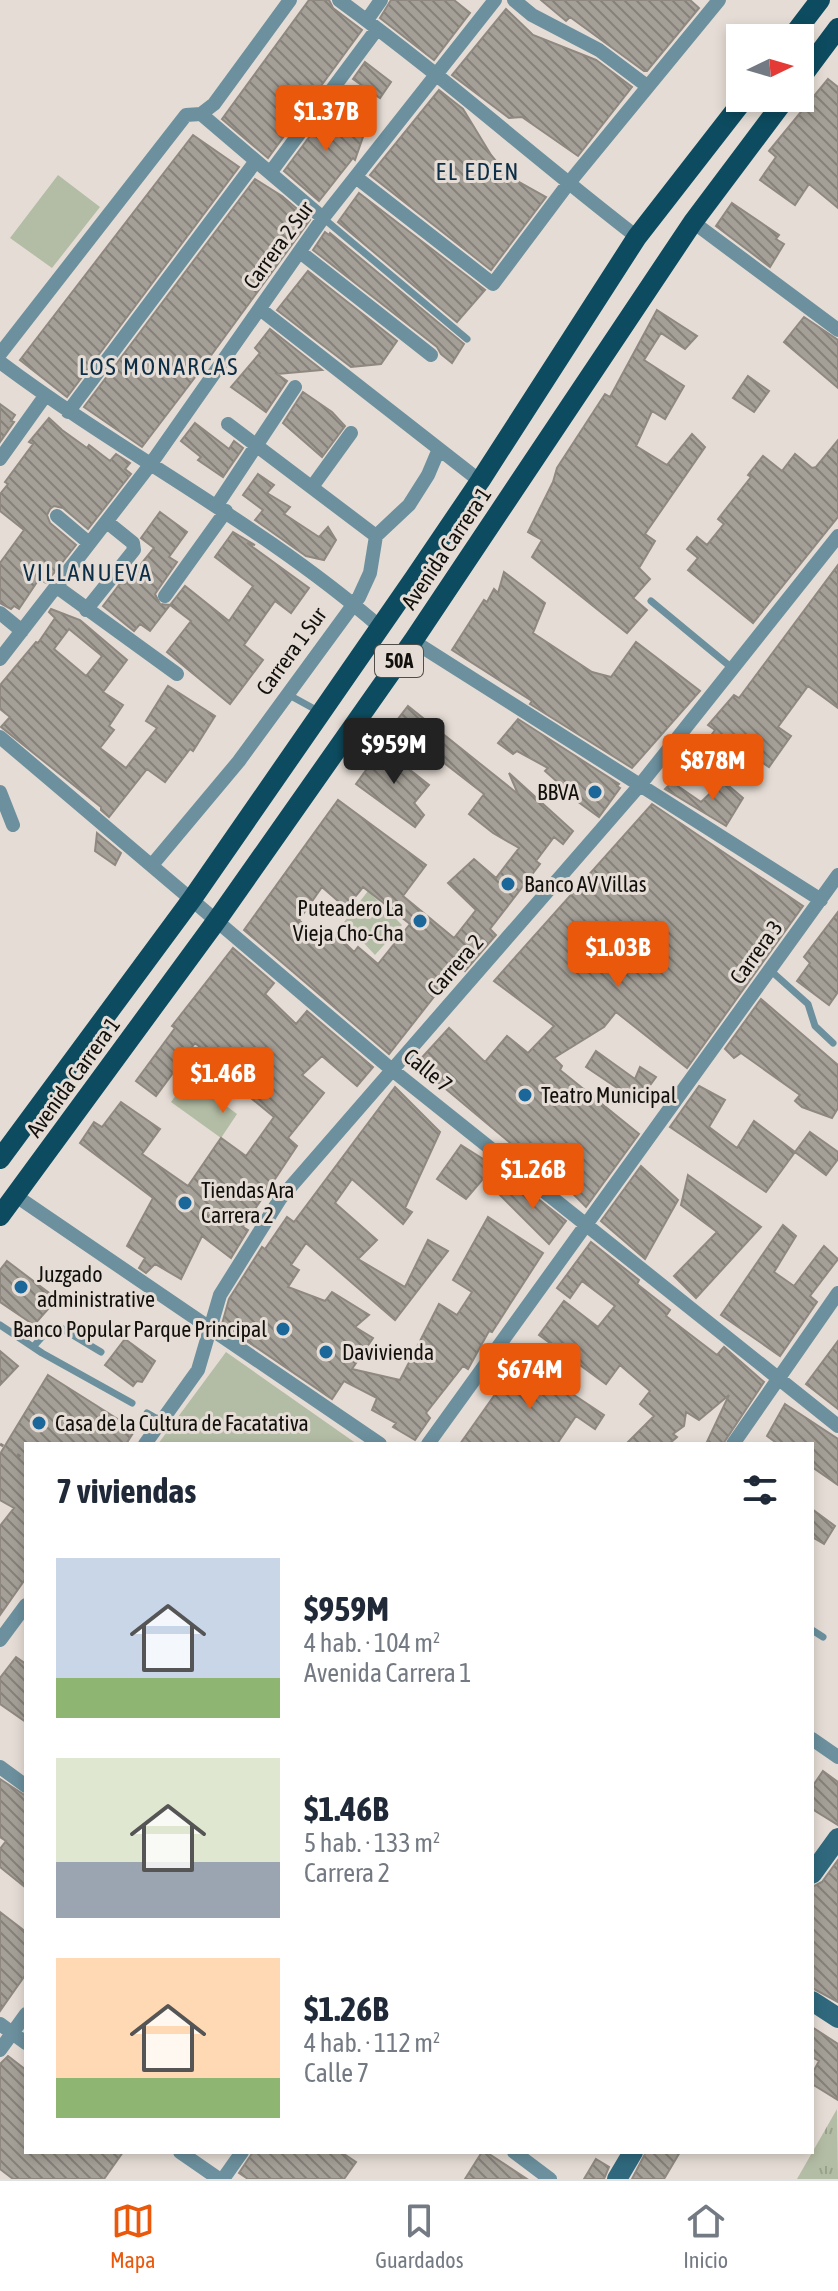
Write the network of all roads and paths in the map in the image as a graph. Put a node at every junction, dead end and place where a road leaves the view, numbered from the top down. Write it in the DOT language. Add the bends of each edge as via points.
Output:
graph roads {
  1 [pos="290,0"];
  2 [pos="339,0"];
  3 [pos="381,0"];
  4 [pos="495,0"];
  5 [pos="514,0"];
  6 [pos="820,0"];
  7 [pos="716,1"];
  8 [pos="372,24"];
  9 [pos="802,24"];
  10 [pos="838,28"];
  11 [pos="814,60"];
  12 [pos="436,73"];
  13 [pos="647,86"];
  14 [pos="734,112"];
  15 [pos="776,112"];
  16 [pos="201,114"];
  17 [pos="256,161"];
  18 [pos="270,173"];
  19 [pos="357,178"];
  20 [pos="568,184"];
  21 [pos="323,218"];
  22 [pos="693,222"];
  23 [pos="637,237"];
  24 [pos="300,252"];
  25 [pos="260,309"];
  26 [pos="838,330"];
  27 [pos="467,339"];
  28 [pos="0,354"];
  29 [pos="431,355"];
  30 [pos="0,362"];
  31 [pos="295,387"];
  32 [pos="45,396"];
  33 [pos="68,412"];
  34 [pos="228,424"];
  35 [pos="351,433"];
  36 [pos="255,445"];
  37 [pos="439,449"];
  38 [pos="0,459"];
  39 [pos="150,465"];
  40 [pos="480,481"];
  41 [pos="312,487"];
  42 [pos="221,508"];
  43 [pos="57,516"];
  44 [pos="107,522"];
  45 [pos="376,536"];
  46 [pos="838,536"];
  47 [pos="89,543"];
  48 [pos="57,587"];
  49 [pos="165,596"];
  50 [pos="651,601"];
  51 [pos="353,603"];
  52 [pos="86,610"];
  53 [pos="0,613"];
  54 [pos="380,627"];
  55 [pos="22,631"];
  56 [pos="413,641"];
  57 [pos="0,659"];
  58 [pos="733,669"];
  59 [pos="177,674"];
  60 [pos="287,694"];
  61 [pos="321,713"];
  62 [pos="0,737"];
  63 [pos="640,785"];
  64 [pos="0,792"];
  65 [pos="13,825"];
  66 [pos="152,865"];
  67 [pos="838,875"];
  68 [pos="192,899"];
  69 [pos="821,900"];
  70 [pos="217,920"];
  71 [pos="770,970"];
  72 [pos="833,1043"];
  73 [pos="391,1069"];
  74 [pos="0,1159"];
  75 [pos="16,1196"];
  76 [pos="0,1216"];
  77 [pos="586,1226"];
  78 [pos="838,1293"];
  79 [pos="0,1325"];
  80 [pos="210,1328"];
  81 [pos="33,1347"];
  82 [pos="101,1352"];
  83 [pos="778,1380"];
  84 [pos="132,1403"];
  85 [pos="147,1413"];
  86 [pos="161,1421"];
  87 [pos="838,1426"];
  88 [pos="146,1442"];
  89 [pos="377,1442"];
  90 [pos="429,1442"];
  91 [pos="734,1442"];
  92 [pos="0,1444"];
  93 [pos="24,1459"];
  94 [pos="24,1608"];
  95 [pos="814,1631"];
  96 [pos="823,1637"];
  97 [pos="0,1640"];
  98 [pos="814,1740"];
  99 [pos="838,1757"];
  100 [pos="0,1767"];
  101 [pos="24,1785"];
  102 [pos="838,1838"];
  103 [pos="814,1871"];
  104 [pos="814,2002"];
  105 [pos="24,2016"];
  106 [pos="838,2018"];
  107 [pos="6,2029"];
  108 [pos="24,2042"];
  109 [pos="0,2050"];
  110 [pos="183,2154"];
  111 [pos="240,2154"];
  112 [pos="517,2154"];
  113 [pos="632,2154"];
  114 [pos="221,2179"];
  115 [pos="550,2179"];
  116 [pos="617,2179"];
  1 -- 16 [label="street" via="214,104"];
  2 -- 8 [label="street"];
  3 -- 8 [label="street"];
  4 -- 12 [label="street, Carrera 2 Sur"];
  5 -- 13 [label="street" via="599,50"];
  6 -- 9 [label="main road"];
  7 -- 13 [label="street"];
  8 -- 12 [label="street"];
  8 -- 18 [label="street"];
  10 -- 11 [label="main road"];
  12 -- 19 [label="street, Carrera 2 Sur"];
  12 -- 20 [label="street"];
  13 -- 20 [label="street"];
  14 -- 23 [label="main road, Avenida Carrera 1 / 50A"];
  15 -- 22 [label="main road, Avenida Carrera 1 / 50A"];
  16 -- 17 [label="street"];
  16 -- 28 [label="street" via="186,115"];
  17 -- 18 [label="street"];
  17 -- 33 [label="street"];
  18 -- 21 [label="street"];
  19 -- 20 [label="street" via="493,284"];
  19 -- 21 [label="street, Carrera 2 Sur"];
  20 -- 23 [label="street"];
  21 -- 24 [label="street, Carrera 2 Sur"];
  21 -- 27 [label="lane"];
  22 -- 26 [label="street"];
  22 -- 56 [label="main road, Avenida Carrera 1 / 50A"];
  23 -- 40 [label="main road, Avenida Carrera 1 / 50A"];
  24 -- 25 [label="street, Carrera 2 Sur"];
  24 -- 29 [label="street"];
  25 -- 37 [label="street"];
  25 -- 39 [label="street, Carrera 2 Sur"];
  30 -- 32 [label="street"];
  31 -- 36 [label="street"];
  32 -- 33 [label="street"];
  32 -- 38 [label="street"];
  33 -- 39 [label="street"];
  34 -- 36 [label="street"];
  35 -- 41 [label="street"];
  36 -- 41 [label="street"];
  36 -- 42 [label="street"];
  37 -- 40 [label="street"];
  37 -- 45 [label="street" via="409,505"];
  39 -- 42 [label="street"];
  39 -- 44 [label="street, Carrera 2 Sur"];
  40 -- 54 [label="main road, Avenida Carrera 1 / 50A"];
  41 -- 45 [label="street"];
  42 -- 49 [label="street"];
  42 -- 51 [label="street"];
  43 -- 47 [label="street"];
  44 -- 47 [label="street, Carrera 2 Sur"];
  44 -- 52 [label="street" via="133,543 134,550"];
  45 -- 51 [label="street, Carrera 1 Sur" via="370,573"];
  46 -- 58 [label="street, Carrera 2"];
  47 -- 48 [label="street, Carrera 2 Sur"];
  48 -- 52 [label="street"];
  48 -- 55 [label="street, Carrera 2 Sur"];
  50 -- 58 [label="lane"];
  51 -- 54 [label="street"];
  51 -- 60 [label="street, Carrera 1 Sur"];
  52 -- 59 [label="street"];
  53 -- 55 [label="street"];
  54 -- 61 [label="main road, Avenida Carrera 1 / 50A"];
  55 -- 57 [label="street, Carrera 2 Sur"];
  56 -- 63 [label="street"];
  56 -- 70 [label="main road, Avenida Carrera 1 / 50A"];
  58 -- 63 [label="street, Carrera 2"];
  60 -- 61 [label="lane"];
  60 -- 66 [label="street, Carrera 1 Sur"];
  61 -- 68 [label="main road, Avenida Carrera 1 / 50A"];
  62 -- 66 [label="street, Calle 7"];
  63 -- 69 [label="street"];
  63 -- 73 [label="street, Carrera 2"];
  64 -- 65 [label="street"];
  66 -- 68 [label="street, Calle 7"];
  67 -- 69 [label="street, Carrera 3"];
  68 -- 70 [label="street, Calle 7"];
  68 -- 74 [label="main road, Avenida Carrera 1 / 50A"];
  69 -- 71 [label="street, Carrera 3"];
  70 -- 73 [label="street, Calle 7"];
  70 -- 75 [label="main road, Avenida Carrera 1 / 50A"];
  71 -- 72 [label="lane" via="808,1004 815,1026"];
  71 -- 77 [label="street, Carrera 3"];
  73 -- 77 [label="street, Calle 7"];
  73 -- 80 [label="street, Carrera 2" via="280,1199 220,1295"];
  75 -- 76 [label="main road, Avenida Carrera 1 / 50A"];
  75 -- 80 [label="street"];
  77 -- 83 [label="street, Calle 7"];
  77 -- 90 [label="street, Carrera 3"];
  78 -- 83 [label="street"];
  79 -- 81 [label="lane"];
  80 -- 86 [label="street, Carrera 2" via="198,1370"];
  80 -- 89 [label="street"];
  81 -- 82 [label="lane" via="50,1328 61,1328"];
  81 -- 84 [label="lane"];
  83 -- 87 [label="street, Calle 7"];
  83 -- 91 [label="street"];
  85 -- 86 [label="lane"];
  86 -- 88 [label="street, Carrera 2"];
  92 -- 93 [label="path"];
  94 -- 97 [label="street"];
  95 -- 96 [label="lane"];
  98 -- 99 [label="street"];
  100 -- 101 [label="street"];
  102 -- 103 [label="main road"];
  104 -- 106 [label="main road"];
  105 -- 107 [label="street"];
  107 -- 108 [label="street"];
  107 -- 109 [label="street"];
  110 -- 114 [label="street"];
  111 -- 114 [label="street"];
  112 -- 115 [label="street"];
  113 -- 116 [label="main road"];
}
